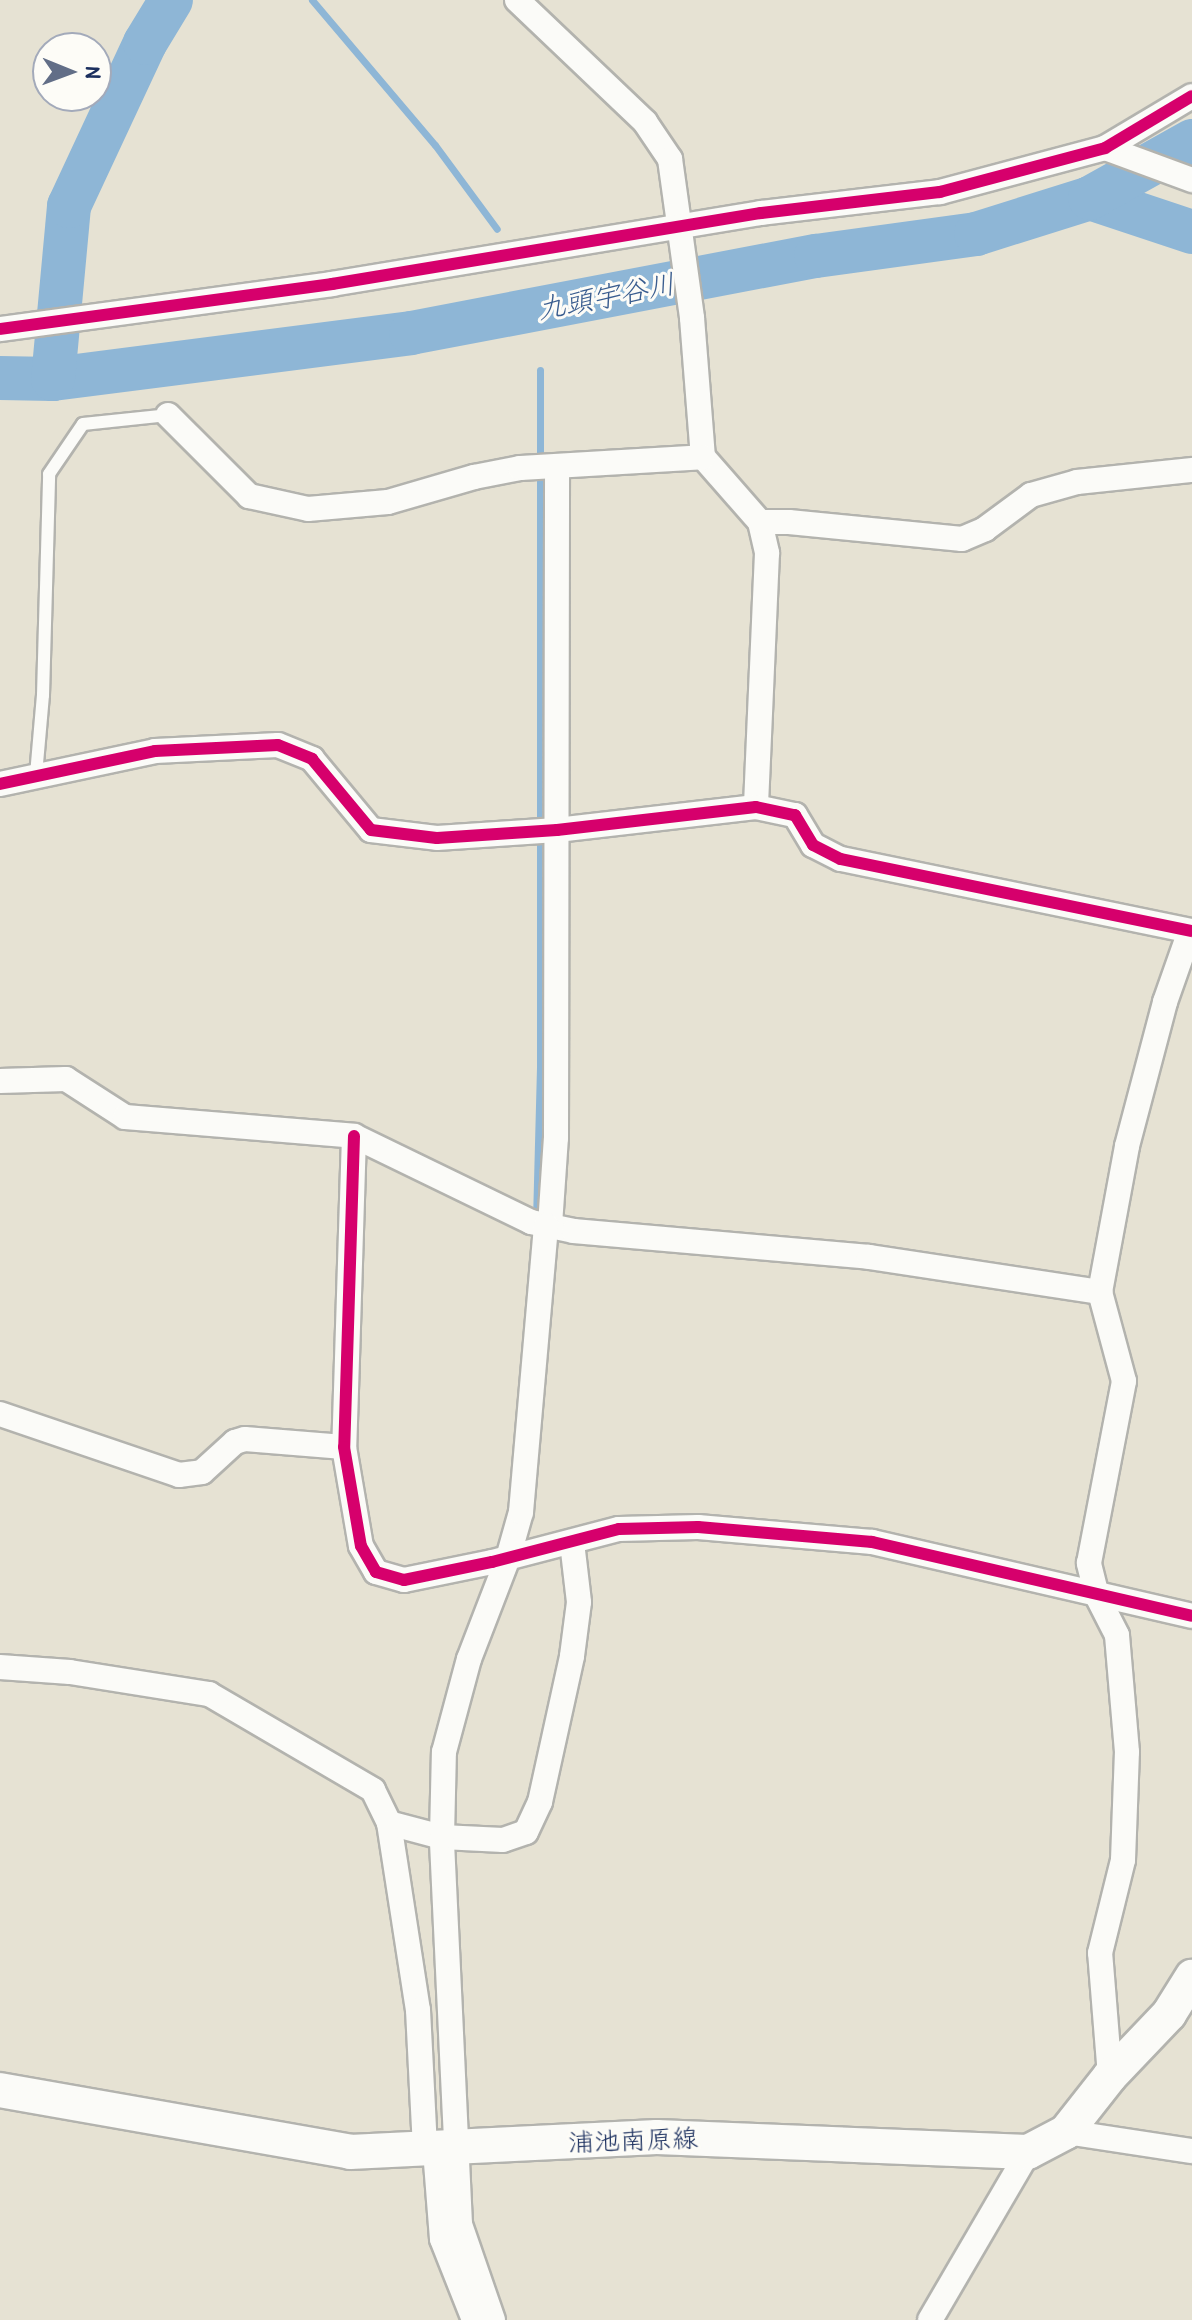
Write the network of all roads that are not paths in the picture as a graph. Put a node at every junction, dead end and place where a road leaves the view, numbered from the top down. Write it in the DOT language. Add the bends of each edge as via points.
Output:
graph roads {
  1 [pos="517,0"];
  2 [pos="1192,96"];
  3 [pos="1112,152"];
  4 [pos="1192,180"];
  5 [pos="682,231"];
  6 [pos="0,329"];
  7 [pos="168,415"];
  8 [pos="703,457"];
  9 [pos="547,467"];
  10 [pos="1192,470"];
  11 [pos="760,522"];
  12 [pos="36,775"];
  13 [pos="0,784"];
  14 [pos="756,807"];
  15 [pos="547,831"];
  16 [pos="1191,931"];
  17 [pos="0,1081"];
  18 [pos="354,1136"];
  19 [pos="542,1224"];
  20 [pos="1100,1292"];
  21 [pos="0,1414"];
  22 [pos="344,1447"];
  23 [pos="572,1542"];
  24 [pos="501,1560"];
  25 [pos="1097,1596"];
  26 [pos="1192,1616"];
  27 [pos="0,1667"];
  28 [pos="389,1823"];
  29 [pos="436,1837"];
  30 [pos="1192,1977"];
  31 [pos="1110,2076"];
  32 [pos="0,2090"];
  33 [pos="1066,2132"];
  34 [pos="439,2150"];
  35 [pos="1192,2151"];
  36 [pos="1028,2152"];
  37 [pos="474,2320"];
  38 [pos="493,2320"];
  39 [pos="930,2320"];
  1 -- 5 [label="street" via="645,122 670,159"];
  2 -- 3 [label="street"];
  3 -- 4 [label="street"];
  3 -- 5 [label="street" via="940,192 761,213"];
  5 -- 6 [label="street" via="603,237 332,284"];
  5 -- 8 [label="street"];
  7 -- 9 [label="street" via="249,496 283,506 342,508 388,502 474,477"];
  7 -- 12 [label="lane" via="83,424 49,474"];
  8 -- 9 [label="street"];
  8 -- 11 [label="street"];
  9 -- 15 [label="street"];
  10 -- 11 [label="street" via="1077,482 1031,495 962,539"];
  11 -- 14 [label="street" via="767,553"];
  12 -- 13 [label="street"];
  12 -- 15 [label="street" via="155,751 278,745 312,759 371,830 437,838"];
  14 -- 15 [label="street"];
  14 -- 16 [label="street" via="795,815 813,845 841,859"];
  15 -- 19 [label="street" via="556,1138"];
  16 -- 20 [label="street" via="1165,1002 1127,1146"];
  17 -- 18 [label="street" via="66,1079 125,1117"];
  18 -- 19 [label="street"];
  18 -- 22 [label="street"];
  19 -- 20 [label="street" via="615,1237 869,1257"];
  19 -- 24 [label="street" via="529,1451 521,1512"];
  20 -- 25 [label="street" via="1124,1381 1089,1563"];
  21 -- 22 [label="street" via="179,1475 202,1472 245,1439"];
  22 -- 24 [label="street" via="361,1546 376,1572 404,1580"];
  23 -- 24 [label="street"];
  23 -- 25 [label="street" via="619,1529 698,1527 872,1542"];
  23 -- 29 [label="street" via="579,1602 540,1802 526,1832 503,1840"];
  24 -- 29 [label="street" via="451,1717"];
  25 -- 26 [label="street"];
  25 -- 31 [label="street" via="1117,1635 1127,1752 1123,1860 1100,1953"];
  27 -- 28 [label="street" via="70,1672 209,1694 373,1790"];
  28 -- 29 [label="street"];
  28 -- 34 [label="street"];
  29 -- 34 [label="street"];
  30 -- 31 [label="main road" via="1169,2014"];
  31 -- 33 [label="main road"];
  32 -- 34 [label="main road, 浦池南原線" via="350,2152"];
  33 -- 35 [label="street"];
  33 -- 36 [label="main road"];
  34 -- 36 [label="main road, 浦池南原線" via="672,2137"];
  34 -- 37 [label="street" via="442,2239"];
  34 -- 38 [label="street"];
  36 -- 39 [label="street"];
}
